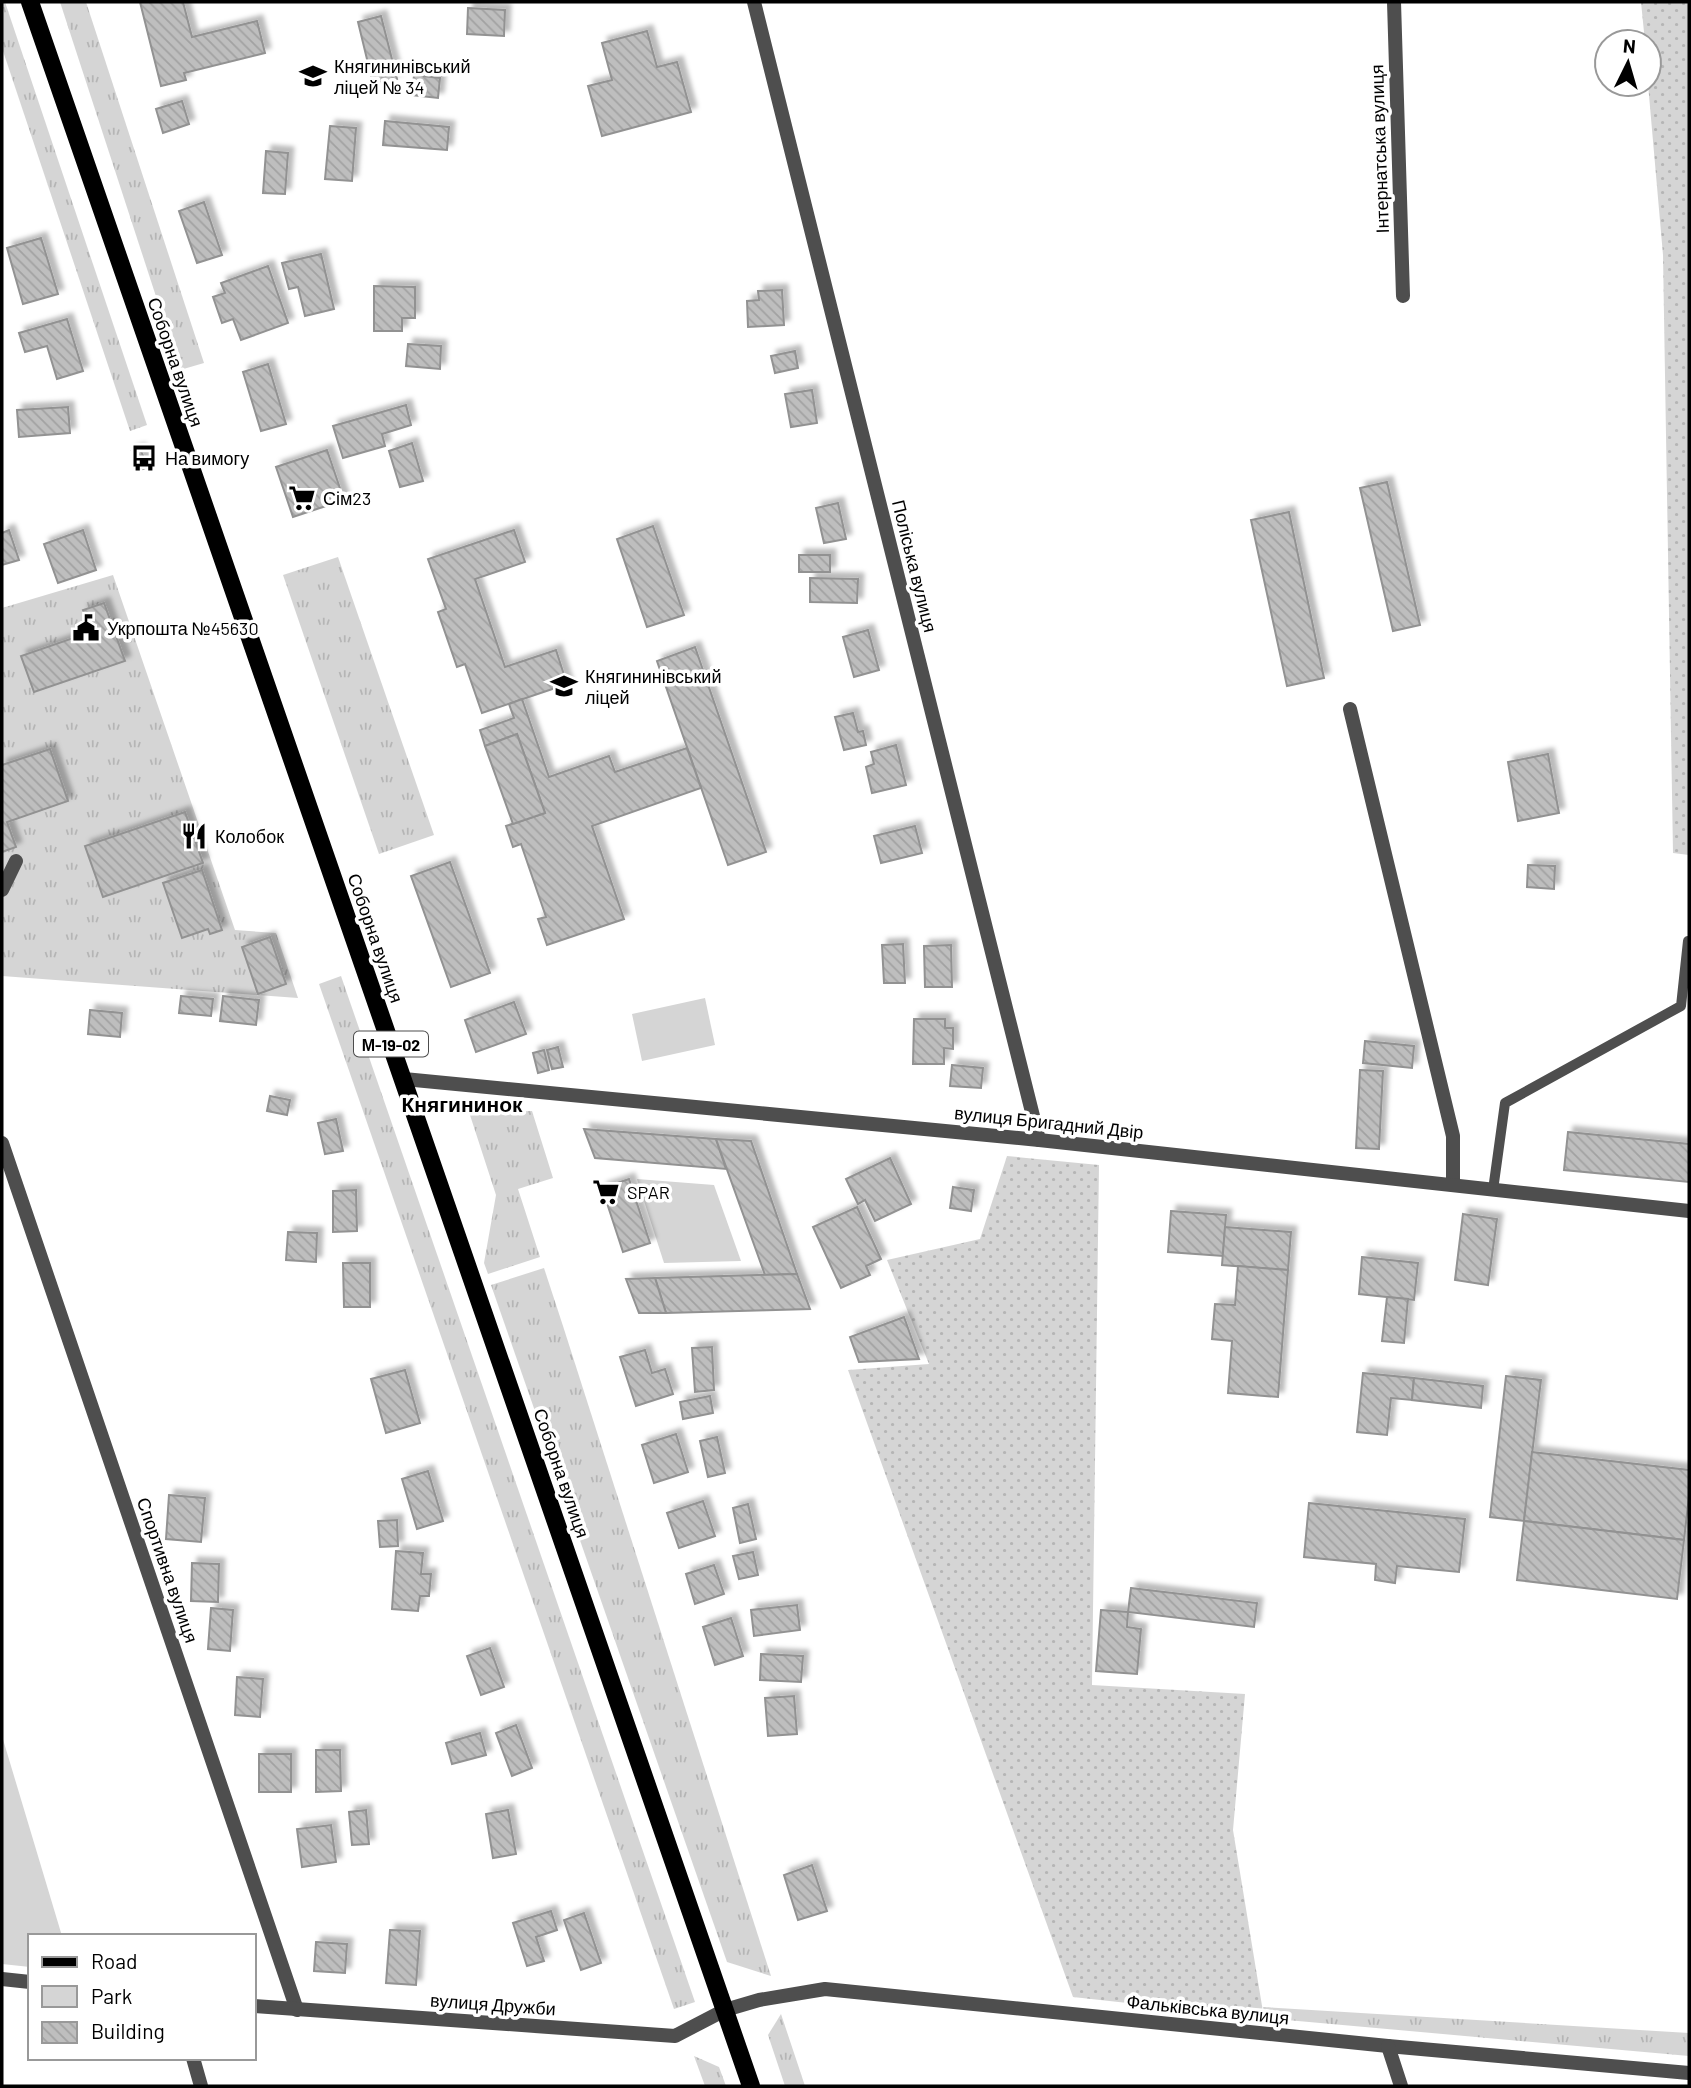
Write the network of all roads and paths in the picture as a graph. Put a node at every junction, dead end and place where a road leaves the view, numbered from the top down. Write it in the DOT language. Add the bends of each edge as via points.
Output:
graph roads {
  1 [pos="30,2"];
  2 [pos="754,2"];
  3 [pos="1394,2"];
  4 [pos="1403,296"];
  5 [pos="1350,709"];
  6 [pos="16,861"];
  7 [pos="2,890"];
  8 [pos="1688,941"];
  9 [pos="404,1079"];
  10 [pos="1039,1140"];
  11 [pos="2,1143"];
  12 [pos="1453,1185"];
  13 [pos="1493,1190"];
  14 [pos="1689,1211"];
  15 [pos="2,1979"];
  16 [pos="28,1982"];
  17 [pos="256,2006"];
  18 [pos="298,2010"];
  19 [pos="725,2010"];
  20 [pos="1388,2046"];
  21 [pos="194,2060"];
  22 [pos="1689,2073"];
  23 [pos="201,2086"];
  24 [pos="751,2086"];
  25 [pos="1401,2086"];
  1 -- 9 [label="main road, Соборна вулиця / М-19-02"];
  2 -- 10 [label="street, Поліська вулиця"];
  3 -- 4 [label="street, Інтернатська вулиця"];
  5 -- 12 [label="street" via="1453,1136"];
  6 -- 7 [label="street"];
  8 -- 13 [label="lane" via="1681,1006 1505,1103"];
  9 -- 10 [label="street, вулиця Бригадний Двір"];
  9 -- 19 [label="main road, Соборна вулиця / М-19-02"];
  10 -- 12 [label="street, вулиця Бригадний Двір"];
  11 -- 18 [label="street, Спортивна вулиця"];
  12 -- 13 [label="street, вулиця Бригадний Двір"];
  13 -- 14 [label="street, вулиця Бригадний Двір"];
  15 -- 16 [label="street"];
  17 -- 18 [label="street, вулиця Дружби"];
  18 -- 19 [label="street, вулиця Дружби" via="675,2036"];
  19 -- 20 [label="street, Фальківська вулиця" via="825,1989"];
  19 -- 24 [label="main road, Соборна вулиця / М-19-02"];
  20 -- 22 [label="street, Фальківська вулиця"];
  20 -- 25 [label="street"];
  21 -- 23 [label="street"];
}
